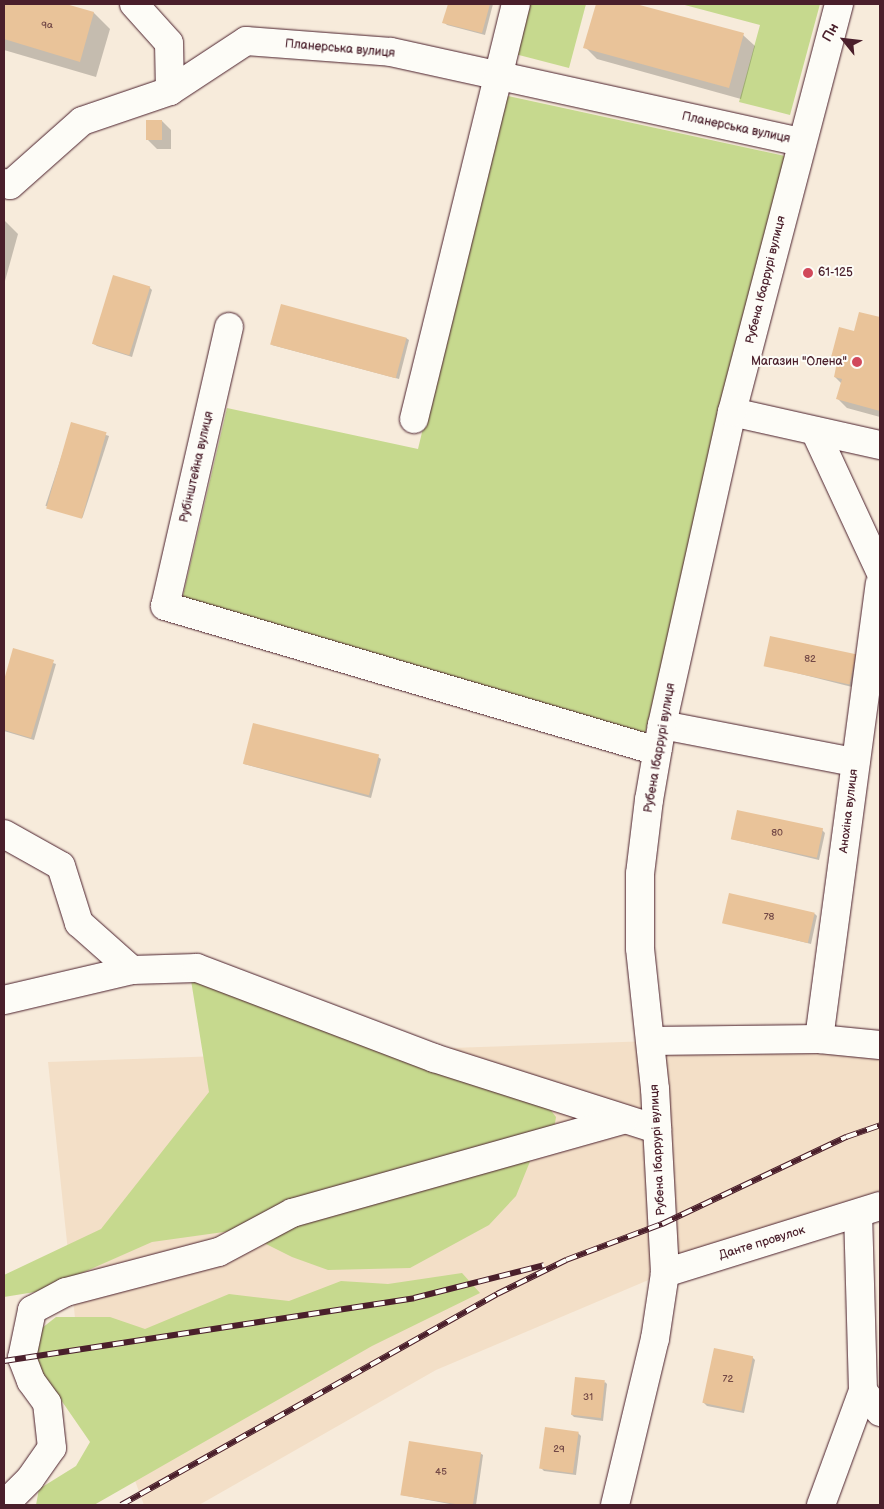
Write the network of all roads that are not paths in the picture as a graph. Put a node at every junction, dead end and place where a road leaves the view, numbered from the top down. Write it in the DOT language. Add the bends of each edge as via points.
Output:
graph roads {
  1 [pos="134,4"];
  2 [pos="516,4"];
  3 [pos="840,4"];
  4 [pos="496,76"];
  5 [pos="170,91"];
  6 [pos="801,142"];
  7 [pos="4,183"];
  8 [pos="229,327"];
  9 [pos="732,412"];
  10 [pos="414,419"];
  11 [pos="815,431"];
  12 [pos="880,445"];
  13 [pos="880,571"];
  14 [pos="880,584"];
  15 [pos="878,625"];
  16 [pos="660,738"];
  17 [pos="855,762"];
  18 [pos="4,834"];
  19 [pos="132,970"];
  20 [pos="4,1000"];
  21 [pos="819,1039"];
  22 [pos="651,1041"];
  23 [pos="880,1045"];
  24 [pos="623,1120"];
  25 [pos="657,1129"];
  26 [pos="869,1210"];
  27 [pos="665,1273"];
  28 [pos="862,1391"];
  29 [pos="880,1412"];
  30 [pos="4,1505"];
  31 [pos="615,1505"];
  32 [pos="821,1505"];
  1 -- 5 [label="street" via="169,43"];
  2 -- 4 [label="street"];
  3 -- 6 [label="street, Рубена Ібаррурі вулиця"];
  4 -- 5 [label="street, Планерська вулиця" via="391,52 246,41"];
  4 -- 6 [label="street, Планерська вулиця"];
  4 -- 10 [label="street"];
  5 -- 7 [label="street, Планерська вулиця" via="82,121 10,185"];
  6 -- 9 [label="street, Рубена Ібаррурі вулиця"];
  8 -- 16 [label="street, Рубінштейна вулиця" via="165,606"];
  9 -- 11 [label="street"];
  9 -- 16 [label="street, Рубена Ібаррурі вулиця"];
  11 -- 12 [label="street"];
  11 -- 13 [label="street"];
  14 -- 15 [label="street, Анохіна вулиця"];
  15 -- 17 [label="street, Анохіна вулиця"];
  16 -- 17 [label="street"];
  16 -- 22 [label="street, Рубена Ібаррурі вулиця" via="640,874 640,948"];
  17 -- 21 [label="street, Анохіна вулиця"];
  18 -- 19 [label="street" via="61,866 79,923"];
  19 -- 20 [label="street"];
  19 -- 24 [label="street" via="197,968 434,1058"];
  21 -- 22 [label="street"];
  21 -- 23 [label="street"];
  22 -- 25 [label="street, Рубена Ібаррурі вулиця"];
  24 -- 25 [label="street"];
  24 -- 30 [label="street" via="292,1213 219,1252 66,1292 32,1310 22,1358 31,1382 47,1403 52,1448"];
  25 -- 27 [label="street, Рубена Ібаррурі вулиця"];
  26 -- 27 [label="street, Данте провулок"];
  26 -- 28 [label="street, Данте провулок"];
  27 -- 31 [label="street, Рубена Ібаррурі вулиця" via="655,1339"];
  28 -- 29 [label="street"];
  28 -- 32 [label="street, Данте провулок"];
}
